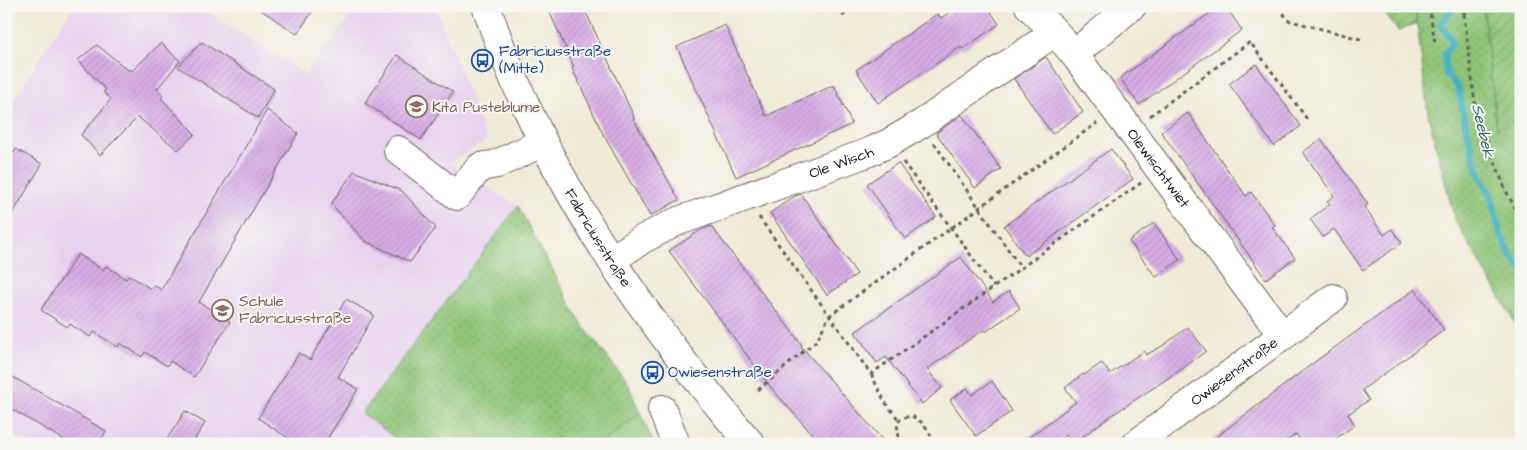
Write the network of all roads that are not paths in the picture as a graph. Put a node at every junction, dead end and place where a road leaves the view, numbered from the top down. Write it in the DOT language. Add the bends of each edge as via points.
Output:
graph roads {
  1 [pos="486,6"];
  2 [pos="1029,6"];
  3 [pos="1132,6"];
  4 [pos="1055,32"];
  5 [pos="1074,54"];
  6 [pos="543,142"];
  7 [pos="398,150"];
  8 [pos="611,260"];
  9 [pos="1333,298"];
  10 [pos="1282,336"];
  11 [pos="662,409"];
  12 [pos="676,444"];
  13 [pos="751,444"];
  14 [pos="1136,444"];
  1 -- 6 [label="street, Fabriciusstraße" via="510,71"];
  2 -- 4 [label="street, Olewischtwiet"];
  3 -- 5 [label="street"];
  4 -- 5 [label="street, Olewischtwiet"];
  4 -- 8 [label="street, Ole Wisch" via="889,143 676,222"];
  5 -- 10 [label="street, Olewischtwiet"];
  6 -- 7 [label="street" via="497,164 480,167 457,196"];
  6 -- 8 [label="street, Fabriciusstraße"];
  8 -- 13 [label="street, Fabriciusstraße" via="662,335"];
  9 -- 10 [label="street, Owiesenstraße"];
  10 -- 14 [label="street, Owiesenstraße"];
  11 -- 12 [label="street"];
}
